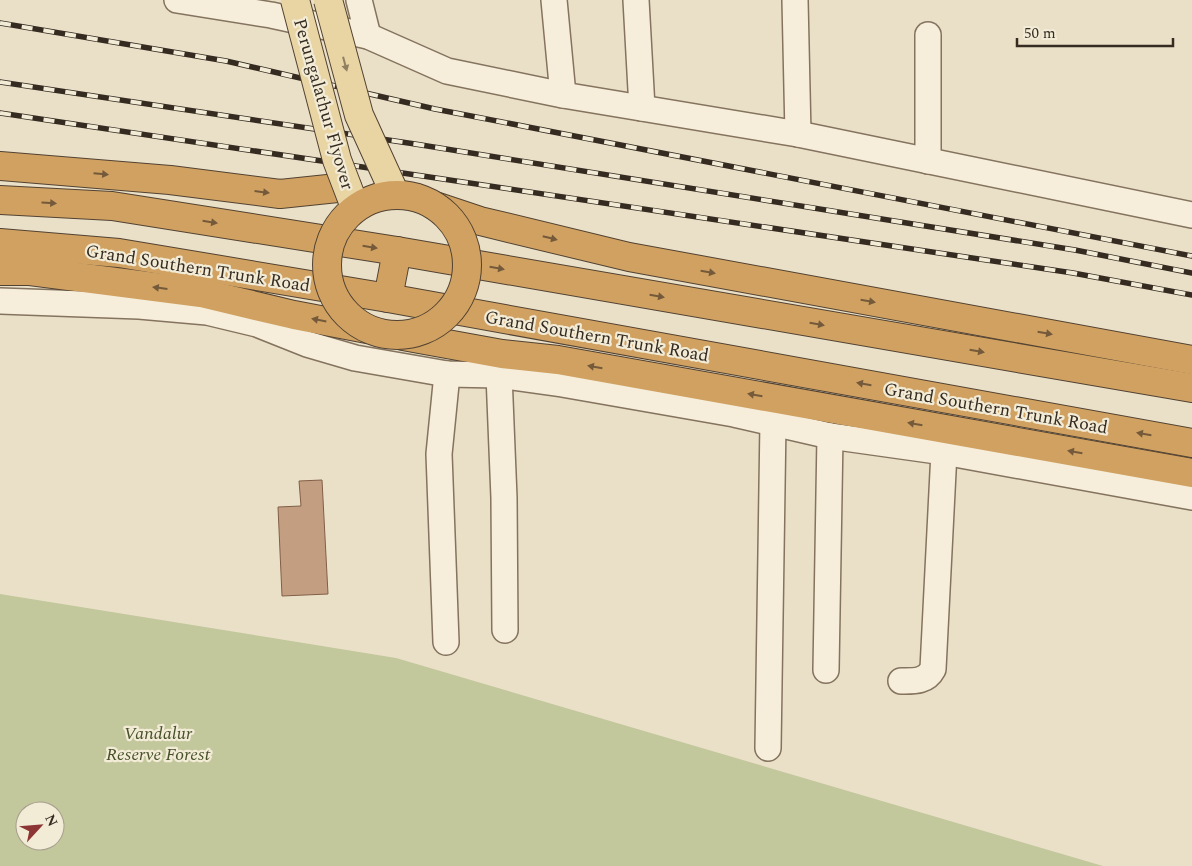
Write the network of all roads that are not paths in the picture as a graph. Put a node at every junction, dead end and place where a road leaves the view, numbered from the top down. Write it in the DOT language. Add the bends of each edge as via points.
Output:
graph roads {
  1 [pos="177,0"];
  2 [pos="295,0"];
  3 [pos="328,0"];
  4 [pos="359,0"];
  5 [pos="554,0"];
  6 [pos="636,0"];
  7 [pos="795,0"];
  8 [pos="269,8"];
  9 [pos="928,35"];
  10 [pos="368,36"];
  11 [pos="564,95"];
  12 [pos="642,108"];
  13 [pos="798,134"];
  14 [pos="928,161"];
  15 [pos="0,166"];
  16 [pos="395,194"];
  17 [pos="351,197"];
  18 [pos="0,200"];
  19 [pos="436,206"];
  20 [pos="1192,215"];
  21 [pos="0,243"];
  22 [pos="397,251"];
  23 [pos="0,271"];
  24 [pos="388,298"];
  25 [pos="0,301"];
  26 [pos="366,329"];
  27 [pos="403,336"];
  28 [pos="1192,360"];
  29 [pos="448,374"];
  30 [pos="498,376"];
  31 [pos="1192,388"];
  32 [pos="773,422"];
  33 [pos="830,436"];
  34 [pos="1192,443"];
  35 [pos="944,452"];
  36 [pos="1192,473"];
  37 [pos="1192,497"];
  38 [pos="505,630"];
  39 [pos="446,642"];
  40 [pos="826,670"];
  41 [pos="901,681"];
  42 [pos="768,748"];
  1 -- 8 [label="street"];
  2 -- 17 [label="main road, Perungalathur Flyover, bridge" via="337,160"];
  3 -- 16 [label="main road, Perungalathur Flyover, one-way, bridge" via="359,115"];
  4 -- 10 [label="street"];
  5 -- 11 [label="street"];
  6 -- 12 [label="street"];
  7 -- 13 [label="street"];
  8 -- 10 [label="street"];
  9 -- 14 [label="street"];
  10 -- 11 [label="street" via="447,71"];
  11 -- 12 [label="street"];
  12 -- 13 [label="street"];
  13 -- 14 [label="street"];
  14 -- 20 [label="street"];
  15 -- 17 [label="highway, one-way" via="170,180 280,194"];
  16 -- 17 [label="highway, bridge" via="374,198"];
  16 -- 19 [label="highway, bridge" via="416,197"];
  17 -- 26 [label="highway, bridge" via="328,247 326,271 333,295 346,315"];
  18 -- 22 [label="highway, one-way" via="112,206"];
  19 -- 27 [label="highway, bridge" via="452,221 462,240 467,261 465,282 457,302 443,319 424,330"];
  19 -- 28 [label="highway, one-way" via="480,221 629,257"];
  21 -- 24 [label="highway, Grand Southern Trunk Road" via="119,253"];
  22 -- 24 [label="highway"];
  22 -- 31 [label="highway, one-way"];
  26 -- 23 [label="highway, one-way" via="201,293 30,271"];
  34 -- 24 [label="highway, Grand Southern Trunk Road, one-way"];
  25 -- 29 [label="street" via="207,312 257,324 307,344 355,358"];
  26 -- 27 [label="highway, bridge" via="384,335"];
  36 -- 27 [label="highway, one-way" via="558,360 502,354"];
  29 -- 30 [label="street"];
  29 -- 39 [label="street" via="439,454"];
  30 -- 32 [label="street" via="562,384"];
  30 -- 38 [label="street" via="504,498"];
  32 -- 33 [label="street"];
  32 -- 42 [label="street"];
  33 -- 35 [label="street"];
  33 -- 40 [label="street"];
  35 -- 37 [label="street"];
  35 -- 41 [label="street" via="933,669 918,681"];
}
